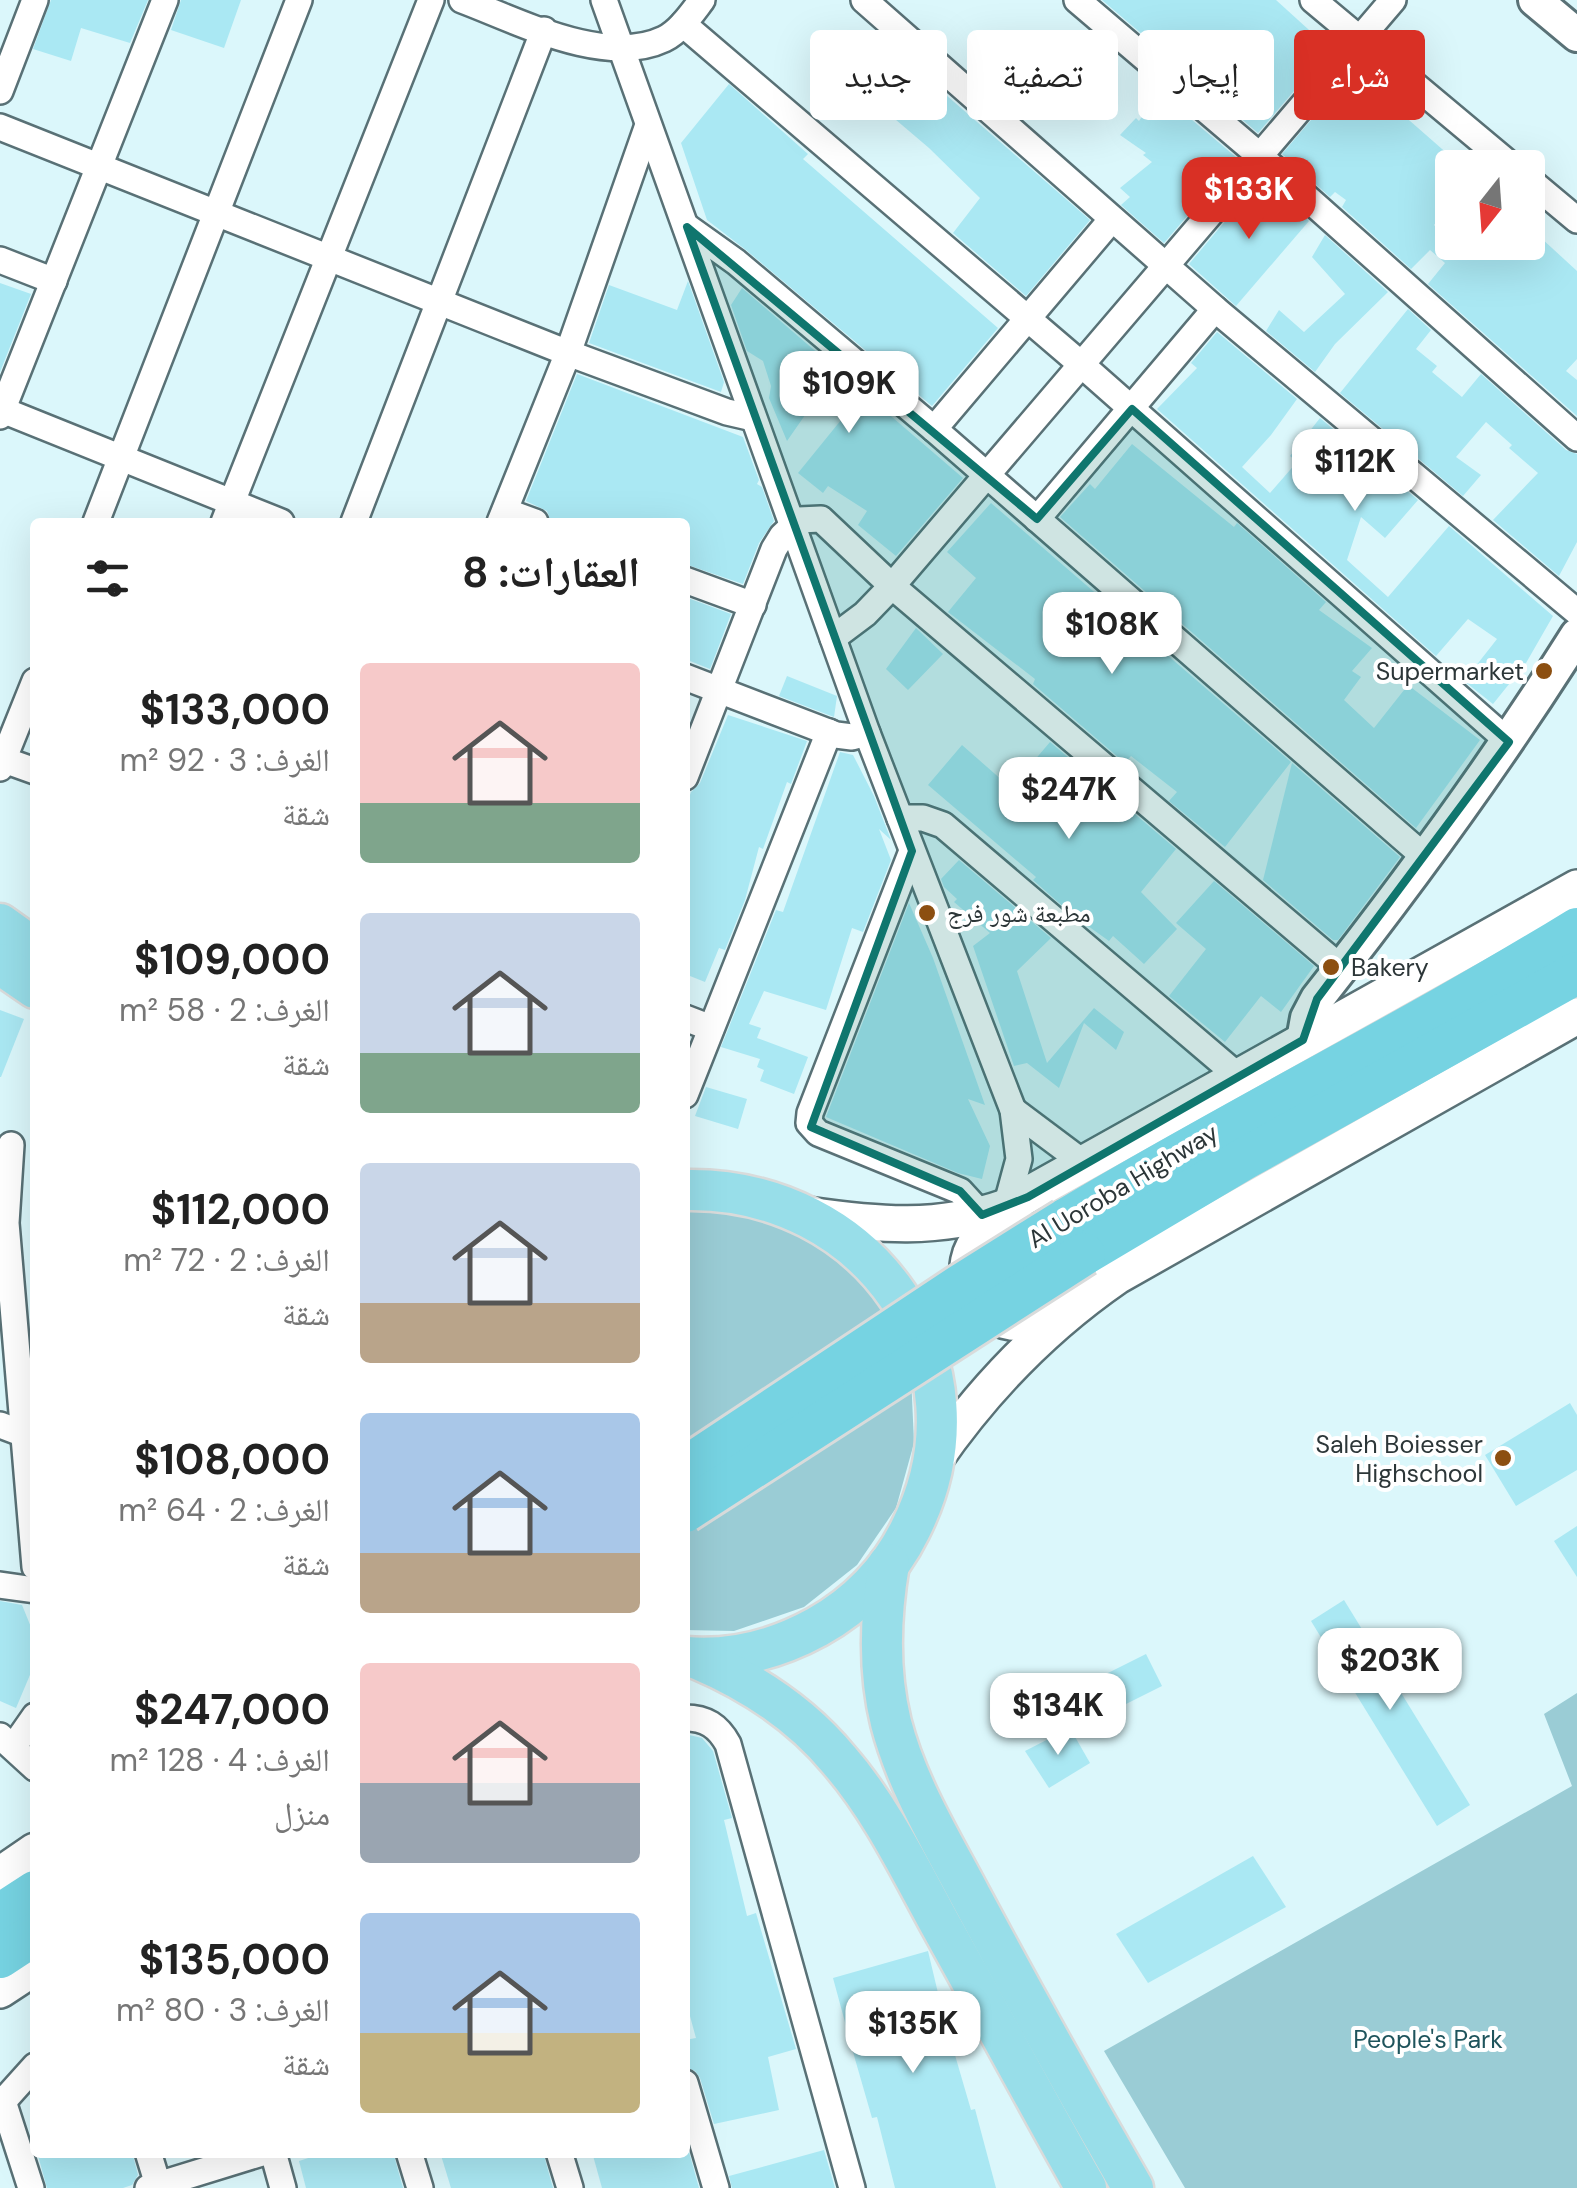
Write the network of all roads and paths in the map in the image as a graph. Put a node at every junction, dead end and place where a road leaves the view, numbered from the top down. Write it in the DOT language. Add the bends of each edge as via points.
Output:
graph roads {
  1 [pos="35,0"];
  2 [pos="165,0"];
  3 [pos="299,0"];
  4 [pos="431,0"];
  5 [pos="462,0"];
  6 [pos="604,0"];
  7 [pos="702,0"];
  8 [pos="864,0"];
  9 [pos="1077,0"];
  10 [pos="1313,0"];
  11 [pos="1393,0"];
  12 [pos="1535,0"];
  13 [pos="683,24"];
  14 [pos="544,30"];
  15 [pos="1348,30"];
  16 [pos="1368,30"];
  17 [pos="1577,35"];
  18 [pos="622,49"];
  19 [pos="0,90"];
  20 [pos="1425,95"];
  21 [pos="1294,116"];
  22 [pos="648,125"];
  23 [pos="0,127"];
  24 [pos="1492,150"];
  25 [pos="1260,156"];
  26 [pos="98,166"];
  27 [pos="1545,193"];
  28 [pos="216,213"];
  29 [pos="1112,219"];
  30 [pos="1577,220"];
  31 [pos="687,227"];
  32 [pos="327,258"];
  33 [pos="0,260"];
  34 [pos="1166,266"];
  35 [pos="54,281"];
  36 [pos="441,302"];
  37 [pos="1216,309"];
  38 [pos="1028,318"];
  39 [pos="568,353"];
  40 [pos="1082,365"];
  41 [pos="1132,409"];
  42 [pos="1,412"];
  43 [pos="753,418"];
  44 [pos="934,429"];
  45 [pos="1577,438"];
  46 [pos="121,459"];
  47 [pos="987,476"];
  48 [pos="228,513"];
  49 [pos="502,517"];
  50 [pos="98,518"];
  51 [pos="257,518"];
  52 [pos="356,518"];
  53 [pos="1038,519"];
  54 [pos="793,524"];
  55 [pos="690,582"];
  56 [pos="892,586"];
  57 [pos="753,606"];
  58 [pos="1577,612"];
  59 [pos="1577,635"];
  60 [pos="833,638"];
  61 [pos="690,679"];
  62 [pos="720,690"];
  63 [pos="30,694"];
  64 [pos="828,732"];
  65 [pos="867,732"];
  66 [pos="1510,742"];
  67 [pos="2,764"];
  68 [pos="690,765"];
  69 [pos="30,770"];
  70 [pos="900,818"];
  71 [pos="912,852"];
  72 [pos="1427,859"];
  73 [pos="1577,888"];
  74 [pos="0,924"];
  75 [pos="1577,929"];
  76 [pos="30,945"];
  77 [pos="0,964"];
  78 [pos="1341,968"];
  79 [pos="1577,973"];
  80 [pos="30,985"];
  81 [pos="1577,1016"];
  82 [pos="690,1020"];
  83 [pos="712,1028"];
  84 [pos="1303,1040"];
  85 [pos="1238,1076"];
  86 [pos="690,1083"];
  87 [pos="1013,1110"];
  88 [pos="15,1144"];
  89 [pos="1085,1164"];
  90 [pos="690,1190"];
  91 [pos="1005,1206"];
  92 [pos="808,1215"];
  93 [pos="1074,1237"];
  94 [pos="5,1258"];
  95 [pos="1068,1312"];
  96 [pos="12,1430"];
  97 [pos="933,1462"];
  98 [pos="690,1465"];
  99 [pos="690,1507"];
  100 [pos="30,1536"];
  101 [pos="890,1564"];
  102 [pos="0,1584"];
  103 [pos="30,1589"];
  104 [pos="690,1665"];
  105 [pos="690,1666"];
  106 [pos="690,1719"];
  107 [pos="30,1720"];
  108 [pos="7,1741"];
  109 [pos="30,1763"];
  110 [pos="30,1854"];
  111 [pos="0,1875"];
  112 [pos="30,1895"];
  113 [pos="0,1915"];
  114 [pos="30,1937"];
  115 [pos="0,1957"];
  116 [pos="30,1969"];
  117 [pos="0,1990"];
  118 [pos="30,2072"];
  119 [pos="690,2100"];
  120 [pos="2,2103"];
  121 [pos="149,2158"];
  122 [pos="249,2158"];
  123 [pos="272,2158"];
  124 [pos="411,2158"];
  125 [pos="561,2158"];
  126 [pos="155,2187"];
  127 [pos="31,2188"];
  128 [pos="284,2188"];
  129 [pos="420,2188"];
  130 [pos="570,2188"];
  131 [pos="716,2188"];
  132 [pos="852,2188"];
  133 [pos="1086,2188"];
  134 [pos="1133,2188"];
  1 -- 19 [label="street"];
  2 -- 26 [label="street"];
  3 -- 28 [label="street"];
  4 -- 32 [label="street"];
  5 -- 14 [label="street"];
  6 -- 18 [label="street"];
  7 -- 13 [label="street"];
  8 -- 29 [label="street"];
  9 -- 25 [label="street"];
  10 -- 15 [label="street"];
  11 -- 16 [label="street"];
  12 -- 17 [label="street"];
  13 -- 18 [label="street" via="665,39"];
  13 -- 38 [label="street"];
  14 -- 18 [label="street"];
  14 -- 36 [label="street"];
  18 -- 22 [label="street"];
  20 -- 24 [label="street"];
  21 -- 25 [label="street"];
  22 -- 31 [label="street"];
  22 -- 39 [label="street"];
  23 -- 26 [label="street"];
  25 -- 34 [label="street"];
  25 -- 45 [label="street"];
  26 -- 28 [label="street"];
  26 -- 35 [label="street"];
  27 -- 30 [label="street"];
  28 -- 32 [label="street"];
  28 -- 46 [label="street"];
  29 -- 34 [label="street"];
  29 -- 38 [label="street"];
  31 -- 43 [label="street"];
  31 -- 44 [label="street"];
  32 -- 36 [label="street"];
  32 -- 48 [label="street"];
  33 -- 35 [label="street"];
  34 -- 37 [label="street"];
  34 -- 40 [label="street"];
  35 -- 42 [label="street"];
  36 -- 39 [label="street"];
  36 -- 52 [label="street"];
  37 -- 41 [label="street"];
  37 -- 58 [label="street"];
  38 -- 40 [label="street"];
  38 -- 44 [label="street"];
  39 -- 43 [label="street"];
  39 -- 49 [label="street"];
  40 -- 41 [label="street"];
  40 -- 47 [label="street"];
  41 -- 53 [label="street"];
  41 -- 66 [label="street"];
  42 -- 46 [label="street"];
  43 -- 54 [label="street"];
  44 -- 47 [label="street"];
  46 -- 48 [label="street"];
  46 -- 50 [label="street"];
  47 -- 53 [label="street"];
  47 -- 56 [label="street"];
  48 -- 51 [label="street"];
  53 -- 72 [label="street"];
  54 -- 56 [label="street" via="814,517 828,523"];
  54 -- 57 [label="street" via="774,549"];
  54 -- 60 [label="street"];
  55 -- 57 [label="street"];
  56 -- 60 [label="street"];
  56 -- 78 [label="street"];
  57 -- 62 [label="street"];
  59 -- 66 [label="street"];
  60 -- 65 [label="street"];
  61 -- 62 [label="street"];
  62 -- 64 [label="street"];
  62 -- 68 [label="street"];
  63 -- 67 [label="street"];
  64 -- 65 [label="street"];
  64 -- 83 [label="street"];
  65 -- 70 [label="street"];
  66 -- 72 [label="street"];
  67 -- 69 [label="street"];
  70 -- 71 [label="street"];
  70 -- 85 [label="street" via="943,826"];
  71 -- 87 [label="street"];
  71 -- 91 [label="street" via="809,1123 818,1133"];
  72 -- 78 [label="street"];
  73 -- 84 [label="main road"];
  74 -- 76 [label="main road"];
  75 -- 93 [label="highway, Al Uoroba Highway" via="1236,1120"];
  77 -- 80 [label="main road"];
  78 -- 84 [label="street" via="1311,1008"];
  79 -- 93 [label="highway, Al Uoroba Highway" via="1244,1158"];
  81 -- 95 [label="main road" via="1143,1260"];
  82 -- 83 [label="street"];
  83 -- 86 [label="street"];
  84 -- 85 [label="main road"];
  85 -- 89 [label="main road"];
  87 -- 89 [label="street"];
  87 -- 91 [label="street" via="1019,1159"];
  88 -- 94 [label="street"];
  89 -- 91 [label="main road"];
  90 -- 92 [label="main road" via="748,1194"];
  91 -- 92 [label="main road" via="958,1221 909,1226"];
  91 -- 95 [label="main road" via="974,1246 967,1270 980,1305 1000,1319 1024,1322"];
  92 -- 97 [label="main road" via="872,1263 911,1318 932,1382"];
  93 -- 98 [label="highway, Al Uoroba Highway, bridge" via="931,1304"];
  93 -- 99 [label="highway, Al Uoroba Highway, bridge"];
  94 -- 96 [label="street"];
  95 -- 97 [label="main road" via="994,1382"];
  96 -- 100 [label="street"];
  97 -- 101 [label="main road" via="918,1516"];
  101 -- 104 [label="main road" via="851,1605 803,1635"];
  101 -- 134 [label="main road" via="882,1667 905,1768"];
  102 -- 103 [label="street"];
  105 -- 133 [label="main road" via="745,1681 769,1696 860,1787"];
  106 -- 132 [label="street" via="707,1721 728,1744"];
  107 -- 108 [label="street"];
  108 -- 109 [label="street"];
  110 -- 111 [label="main road"];
  112 -- 113 [label="highway"];
  114 -- 115 [label="highway"];
  116 -- 117 [label="main road"];
  118 -- 120 [label="street"];
  119 -- 131 [label="street"];
  120 -- 127 [label="street"];
  121 -- 126 [label="street"];
  122 -- 126 [label="street"];
  123 -- 128 [label="street"];
  124 -- 129 [label="street"];
  125 -- 130 [label="street"];
}
